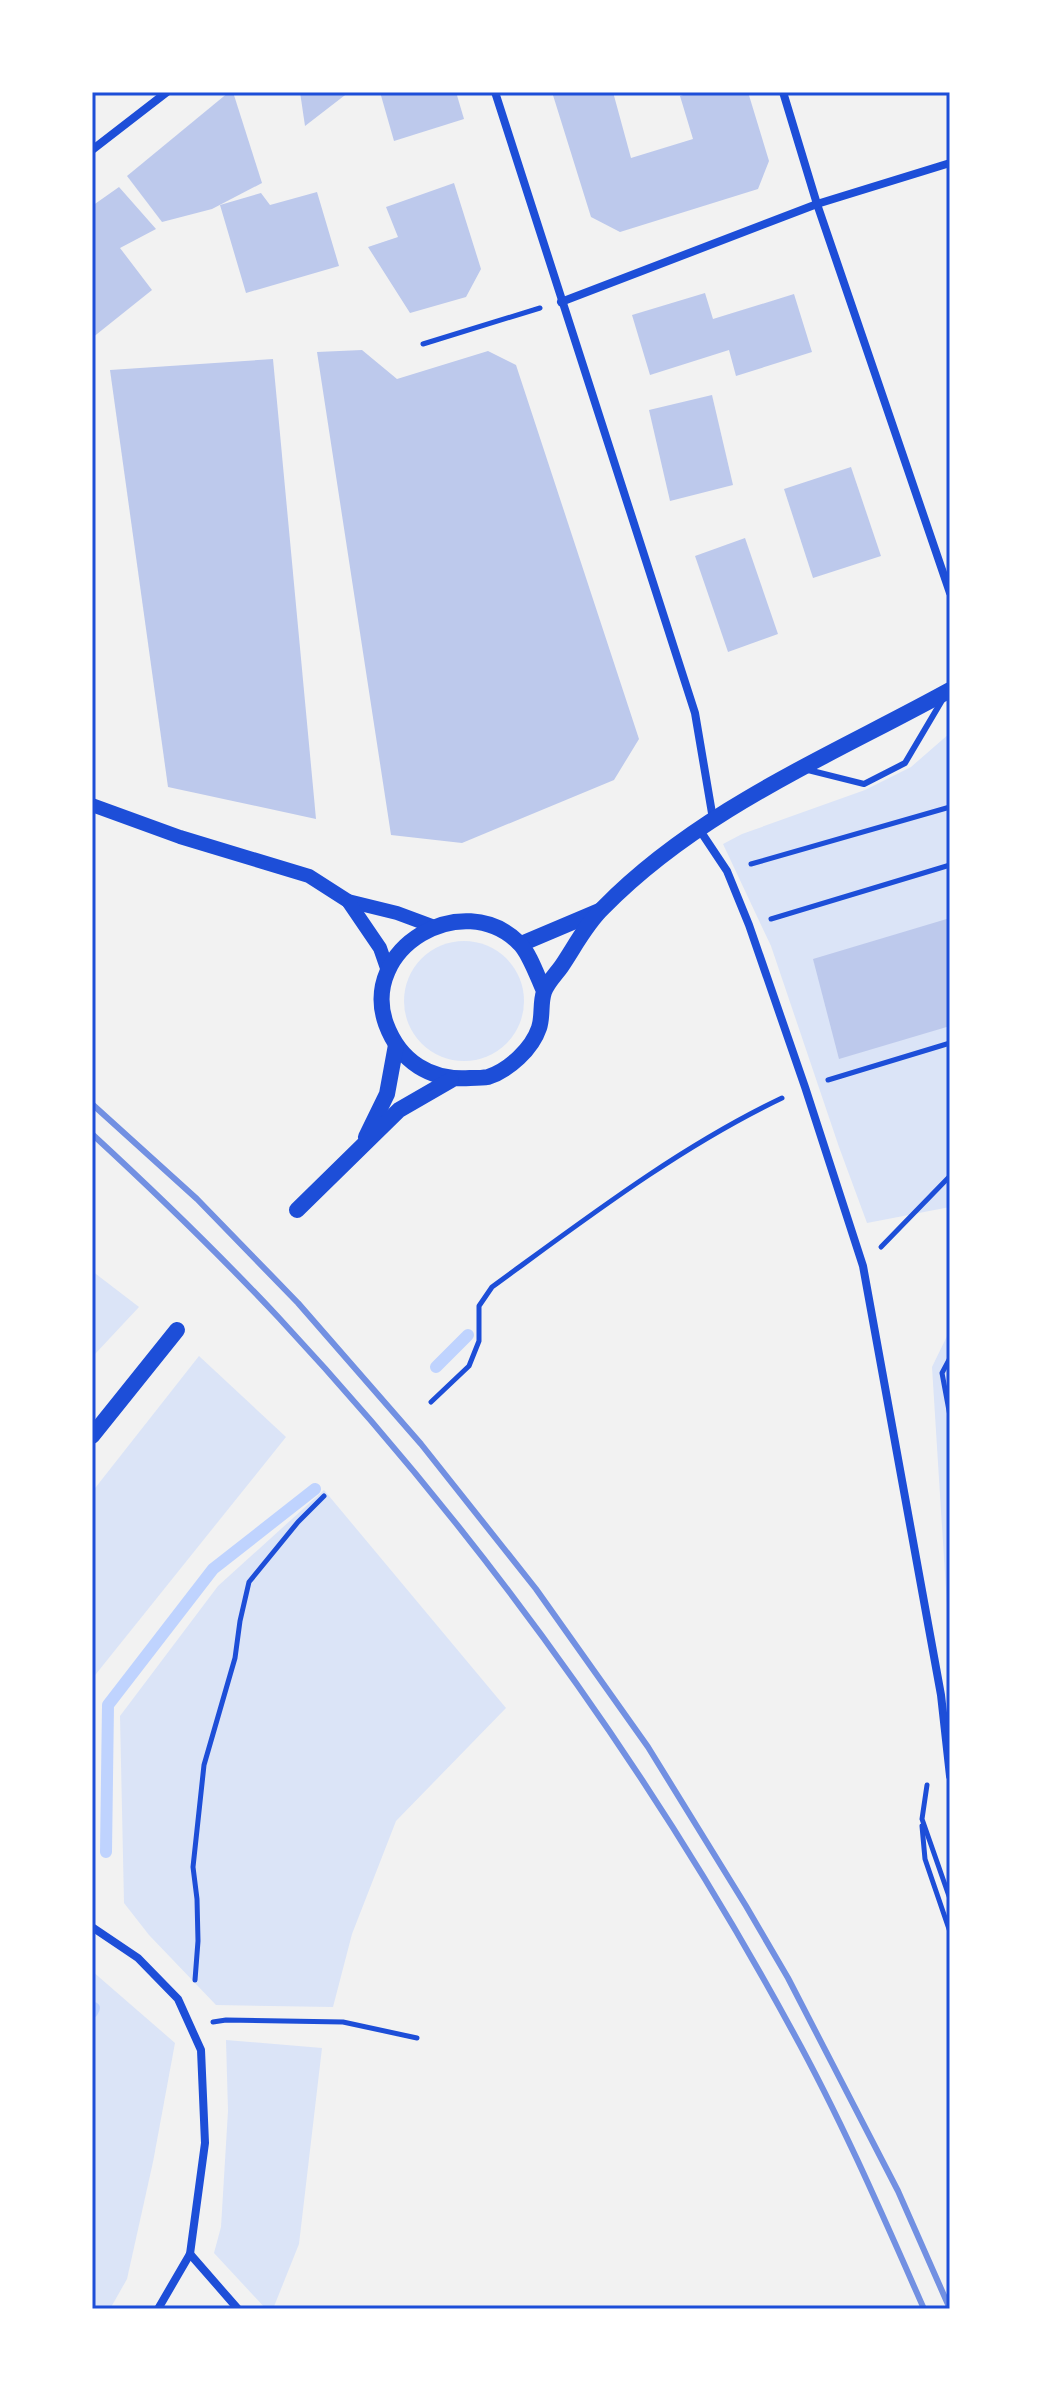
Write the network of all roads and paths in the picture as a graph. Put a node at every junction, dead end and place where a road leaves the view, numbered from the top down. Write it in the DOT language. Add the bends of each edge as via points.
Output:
graph roads {
  1 [pos="167,92"];
  2 [pos="495,92"];
  3 [pos="783,92"];
  4 [pos="92,150"];
  5 [pos="950,163"];
  6 [pos="817,204"];
  7 [pos="561,302"];
  8 [pos="423,344"];
  9 [pos="950,593"];
  10 [pos="949,691"];
  11 [pos="800,768"];
  12 [pos="92,805"];
  13 [pos="950,807"];
  14 [pos="706,824"];
  15 [pos="950,865"];
  16 [pos="727,871"];
  17 [pos="348,901"];
  18 [pos="600,910"];
  19 [pos="749,925"];
  20 [pos="432,926"];
  21 [pos="521,944"];
  22 [pos="388,971"];
  23 [pos="544,991"];
  24 [pos="950,1043"];
  25 [pos="396,1045"];
  26 [pos="451,1080"];
  27 [pos="805,1087"];
  28 [pos="360,1149"];
  29 [pos="950,1176"];
  30 [pos="297,1210"];
  31 [pos="863,1266"];
  32 [pos="177,1330"];
  33 [pos="950,1358"];
  34 [pos="431,1402"];
  35 [pos="950,1416"];
  36 [pos="92,1436"];
  37 [pos="324,1496"];
  38 [pos="946,1693"];
  39 [pos="950,1775"];
  40 [pos="922,1819"];
  41 [pos="950,1899"];
  42 [pos="92,1927"];
  43 [pos="950,1932"];
  44 [pos="178,1999"];
  45 [pos="192,2026"];
  46 [pos="417,2038"];
  47 [pos="190,2254"];
  48 [pos="158,2309"];
  49 [pos="238,2309"];
  1 -- 4 [label="street"];
  2 -- 7 [label="street"];
  3 -- 6 [label="street"];
  5 -- 6 [label="street"];
  6 -- 7 [label="street"];
  6 -- 9 [label="street"];
  7 -- 8 [label="path"];
  7 -- 14 [label="street" via="695,713"];
  10 -- 11 [label="main road"];
  10 -- 11 [label="lane" via="905,763 864,784"];
  11 -- 14 [label="main road"];
  12 -- 17 [label="street" via="309,876"];
  13 -- 16 [label="path"];
  14 -- 16 [label="street"];
  14 -- 18 [label="main road" via="653,861"];
  15 -- 19 [label="path"];
  16 -- 19 [label="street"];
  17 -- 20 [label="street"];
  17 -- 22 [label="street" via="380,948"];
  18 -- 21 [label="main road"];
  18 -- 23 [label="main road"];
  19 -- 27 [label="street"];
  20 -- 21 [label="main road" via="463,920 495,926"];
  20 -- 22 [label="main road" via="406,944"];
  21 -- 23 [label="main road"];
  22 -- 25 [label="main road" via="385,1021"];
  23 -- 26 [label="main road" via="539,1028 519,1058 488,1077"];
  24 -- 27 [label="path"];
  25 -- 26 [label="main road" via="420,1067"];
  25 -- 28 [label="main road" via="387,1094"];
  26 -- 28 [label="main road" via="399,1110"];
  27 -- 31 [label="street"];
  27 -- 34 [label="path" via="724,1128 492,1287 479,1306 479,1341 469,1366"];
  28 -- 30 [label="main road"];
  29 -- 31 [label="path"];
  31 -- 38 [label="street"];
  32 -- 36 [label="main road"];
  33 -- 35 [label="path" via="942,1373"];
  37 -- 44 [label="path" via="249,1582 235,1658 204,1765 193,1867 196,1979"];
  38 -- 39 [label="street"];
  39 -- 40 [label="path" via="928,1783"];
  40 -- 41 [label="path"];
  40 -- 43 [label="path" via="925,1859"];
  42 -- 44 [label="street" via="138,1958"];
  44 -- 45 [label="street"];
  45 -- 46 [label="path" via="226,2020 329,2021"];
  45 -- 47 [label="street" via="201,2050 205,2143"];
  47 -- 48 [label="street"];
  47 -- 49 [label="street"];
}
